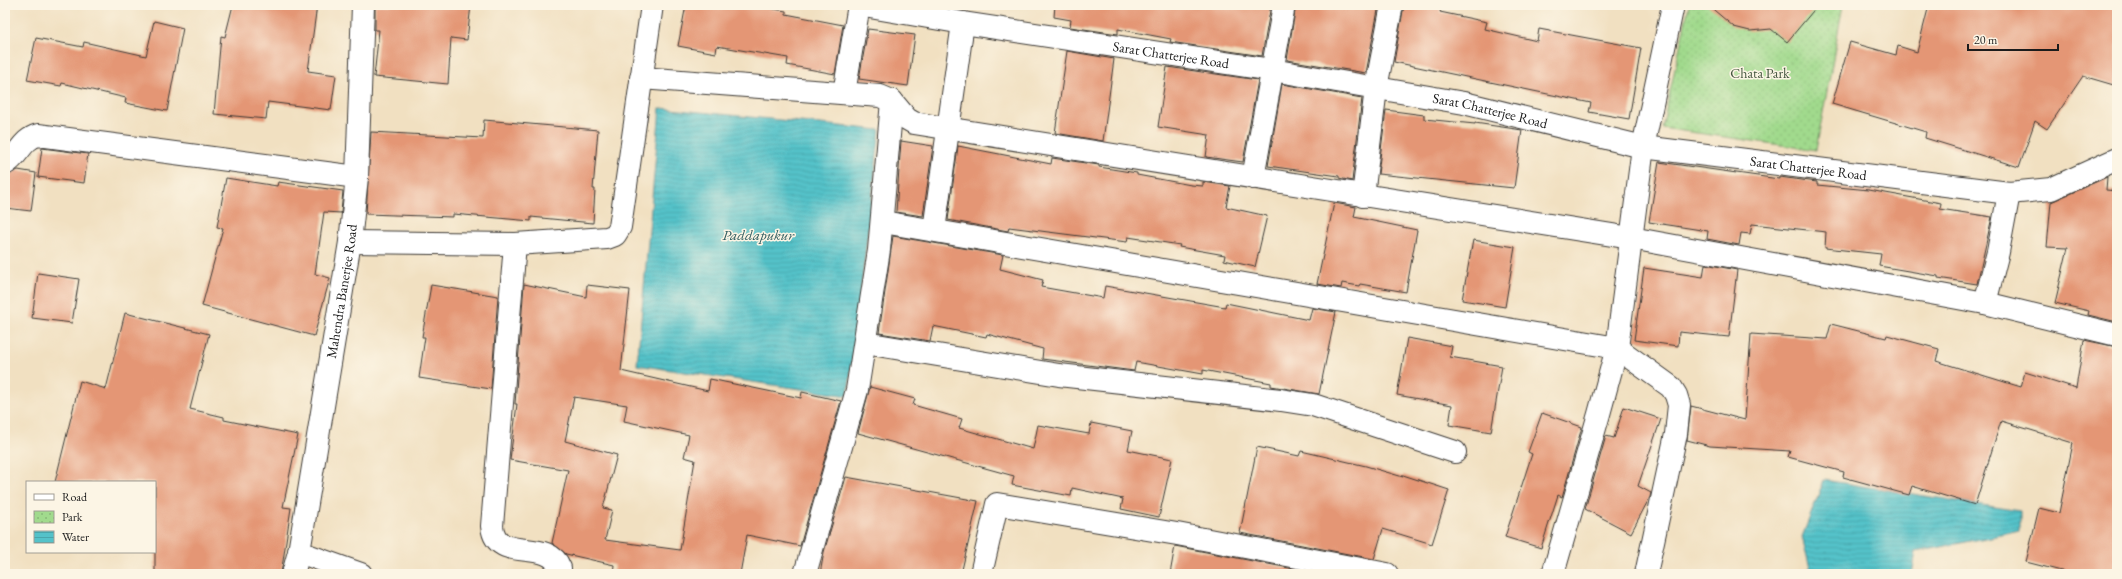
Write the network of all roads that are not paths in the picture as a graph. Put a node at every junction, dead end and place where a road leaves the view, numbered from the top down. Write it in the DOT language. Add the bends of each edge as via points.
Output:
graph roads {
  1 [pos="363,5"];
  2 [pos="652,5"];
  3 [pos="859,5"];
  4 [pos="1284,5"];
  5 [pos="1392,5"];
  6 [pos="1673,5"];
  7 [pos="963,23"];
  8 [pos="1272,70"];
  9 [pos="641,78"];
  10 [pos="1376,88"];
  11 [pos="844,93"];
  12 [pos="892,102"];
  13 [pos="947,128"];
  14 [pos="1643,147"];
  15 [pos="2117,159"];
  16 [pos="5,164"];
  17 [pos="358,177"];
  18 [pos="1253,178"];
  19 [pos="2009,193"];
  20 [pos="1363,196"];
  21 [pos="883,222"];
  22 [pos="934,230"];
  23 [pos="1631,238"];
  24 [pos="350,242"];
  25 [pos="515,244"];
  26 [pos="1985,303"];
  27 [pos="2117,335"];
  28 [pos="865,342"];
  29 [pos="1616,348"];
  30 [pos="1455,452"];
  31 [pos="299,552"];
  32 [pos="1356,571"];
  33 [pos="293,574"];
  34 [pos="361,574"];
  35 [pos="559,574"];
  36 [pos="805,574"];
  37 [pos="981,574"];
  38 [pos="1387,574"];
  39 [pos="1553,574"];
  40 [pos="1646,574"];
  1 -- 17 [label="street, Mahendra Banerjee Road"];
  2 -- 9 [label="street"];
  3 -- 7 [label="street, Sarat Chatterjee Road"];
  3 -- 11 [label="street"];
  4 -- 8 [label="street"];
  5 -- 10 [label="street"];
  6 -- 14 [label="street"];
  7 -- 8 [label="street, Sarat Chatterjee Road"];
  7 -- 13 [label="street"];
  8 -- 10 [label="street, Sarat Chatterjee Road"];
  8 -- 18 [label="street"];
  9 -- 11 [label="street"];
  9 -- 25 [label="street" via="620,227 615,235 607,238"];
  10 -- 14 [label="street, Sarat Chatterjee Road" via="1464,103"];
  10 -- 20 [label="street"];
  11 -- 12 [label="street" via="880,96"];
  12 -- 13 [label="street" via="914,123"];
  12 -- 21 [label="street"];
  13 -- 18 [label="street"];
  13 -- 22 [label="street"];
  14 -- 19 [label="street, Sarat Chatterjee Road"];
  14 -- 23 [label="street"];
  15 -- 19 [label="street, Sarat Chatterjee Road" via="2051,189"];
  16 -- 17 [label="street" via="13,159 29,138 38,135"];
  17 -- 24 [label="street, Mahendra Banerjee Road"];
  18 -- 20 [label="street"];
  19 -- 26 [label="street"];
  20 -- 23 [label="street"];
  21 -- 22 [label="street"];
  21 -- 28 [label="street"];
  22 -- 29 [label="street"];
  23 -- 26 [label="street"];
  23 -- 29 [label="street"];
  24 -- 25 [label="street"];
  24 -- 31 [label="street, Mahendra Banerjee Road"];
  25 -- 35 [label="street" via="492,518 493,534 499,543 510,548 554,556 560,568"];
  26 -- 27 [label="street"];
  28 -- 30 [label="street" via="1059,375 1313,405"];
  28 -- 36 [label="street" via="849,422"];
  29 -- 39 [label="street" via="1600,414"];
  29 -- 40 [label="street" via="1671,387 1679,405 1676,434"];
  31 -- 33 [label="street, Mahendra Banerjee Road"];
  31 -- 34 [label="street"];
  32 -- 37 [label="street" via="1177,534 997,504"];
  32 -- 38 [label="street"];
}
